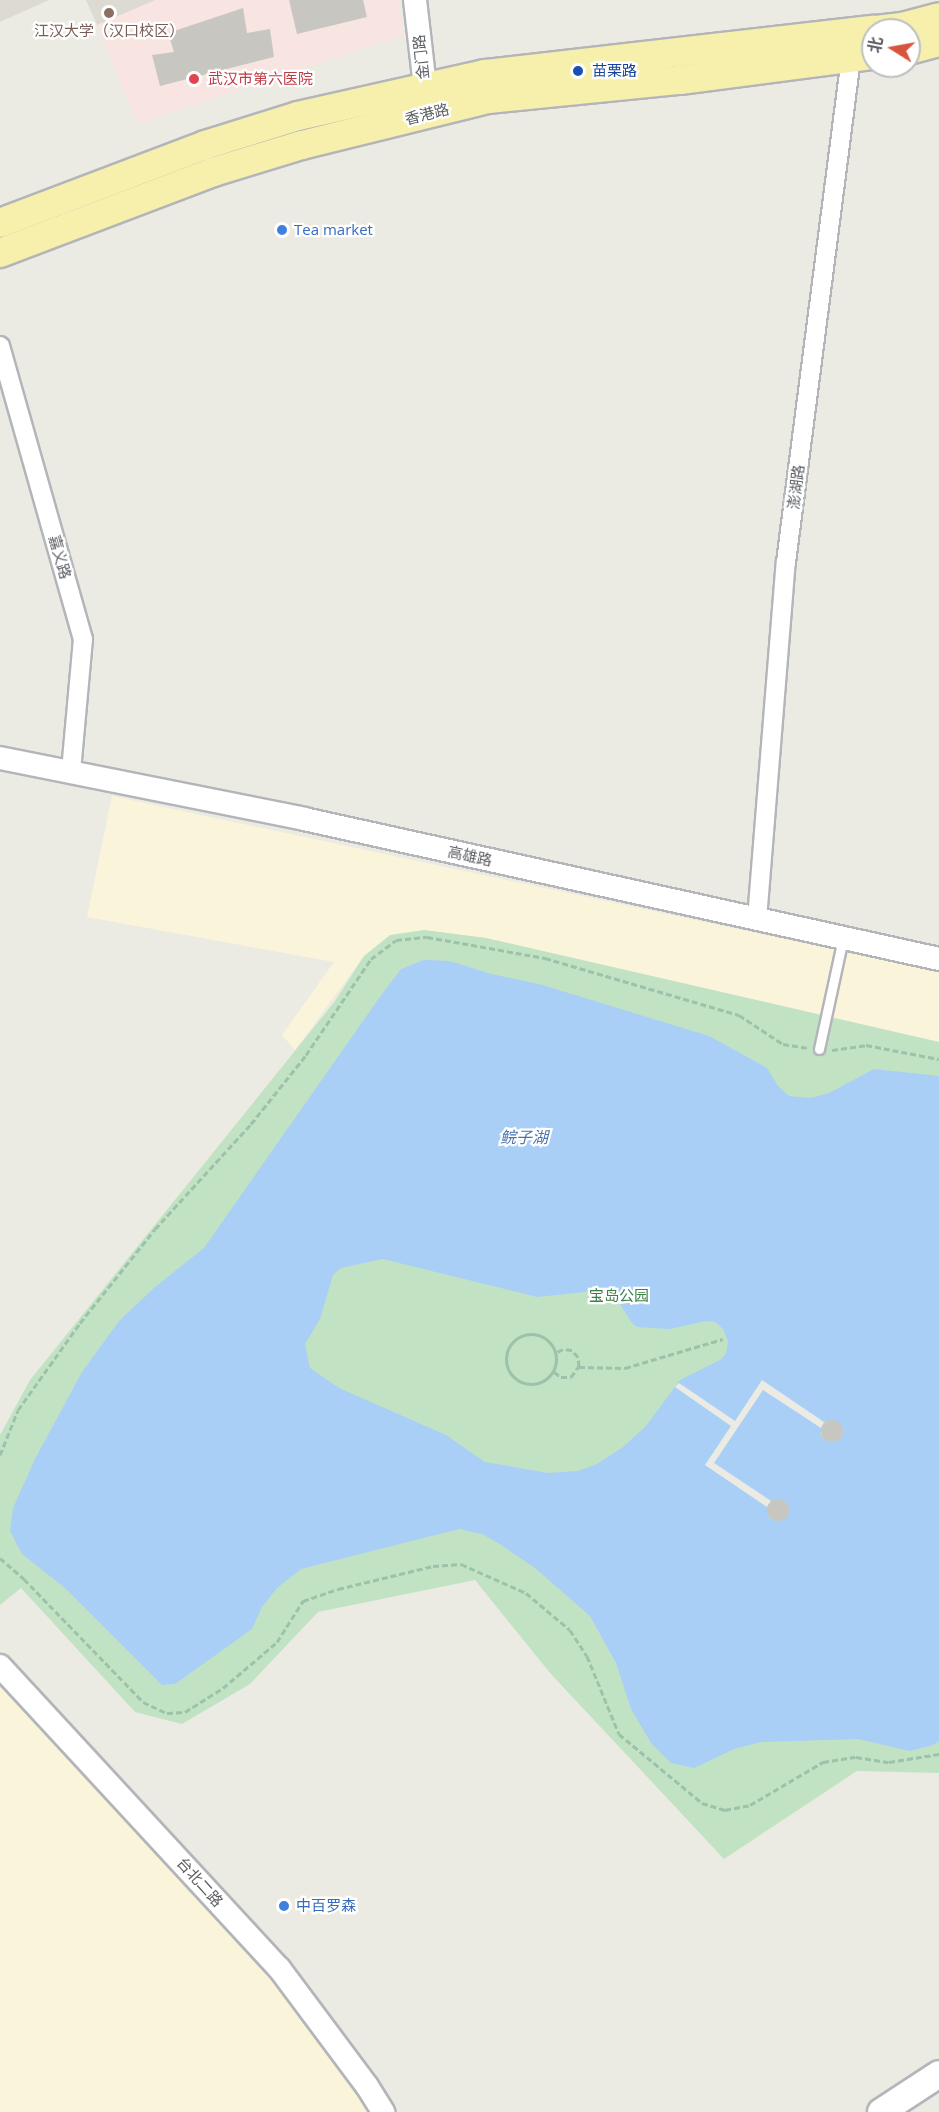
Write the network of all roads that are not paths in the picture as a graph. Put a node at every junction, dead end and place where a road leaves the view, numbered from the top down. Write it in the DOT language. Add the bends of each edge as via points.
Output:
graph roads {
  1 [pos="415,0"];
  2 [pos="939,17"];
  3 [pos="921,22"];
  4 [pos="861,31"];
  5 [pos="939,42"];
  6 [pos="921,47"];
  7 [pos="861,56"];
  8 [pos="861,63"];
  9 [pos="426,100"];
  10 [pos="0,224"];
  11 [pos="0,253"];
  12 [pos="0,346"];
  13 [pos="0,758"];
  14 [pos="71,772"];
  15 [pos="757,919"];
  16 [pos="843,938"];
  17 [pos="939,959"];
  18 [pos="819,1049"];
  19 [pos="0,1666"];
  20 [pos="939,2074"];
  21 [pos="383,2112"];
  22 [pos="881,2112"];
  1 -- 9 [label="street, 金门路"];
  2 -- 3 [label="main road, 香港路"];
  4 -- 9 [label="main road, 香港路" via="485,74"];
  5 -- 6 [label="main road"];
  7 -- 9 [label="main road, 香港路" via="680,80 488,99"];
  8 -- 15 [label="street, 澎湖路" via="786,562"];
  9 -- 10 [label="main road, 香港路" via="298,116 205,145"];
  9 -- 11 [label="main road, 香港路" via="213,172"];
  12 -- 14 [label="street, 嘉义路" via="83,639"];
  13 -- 14 [label="street, 高雄路"];
  14 -- 15 [label="street, 高雄路"];
  15 -- 16 [label="street, 高雄路"];
  16 -- 17 [label="street, 高雄路"];
  16 -- 18 [label="lane"];
  19 -- 21 [label="street, 台北二路" via="279,1968"];
  20 -- 22 [label="main road"];
}
